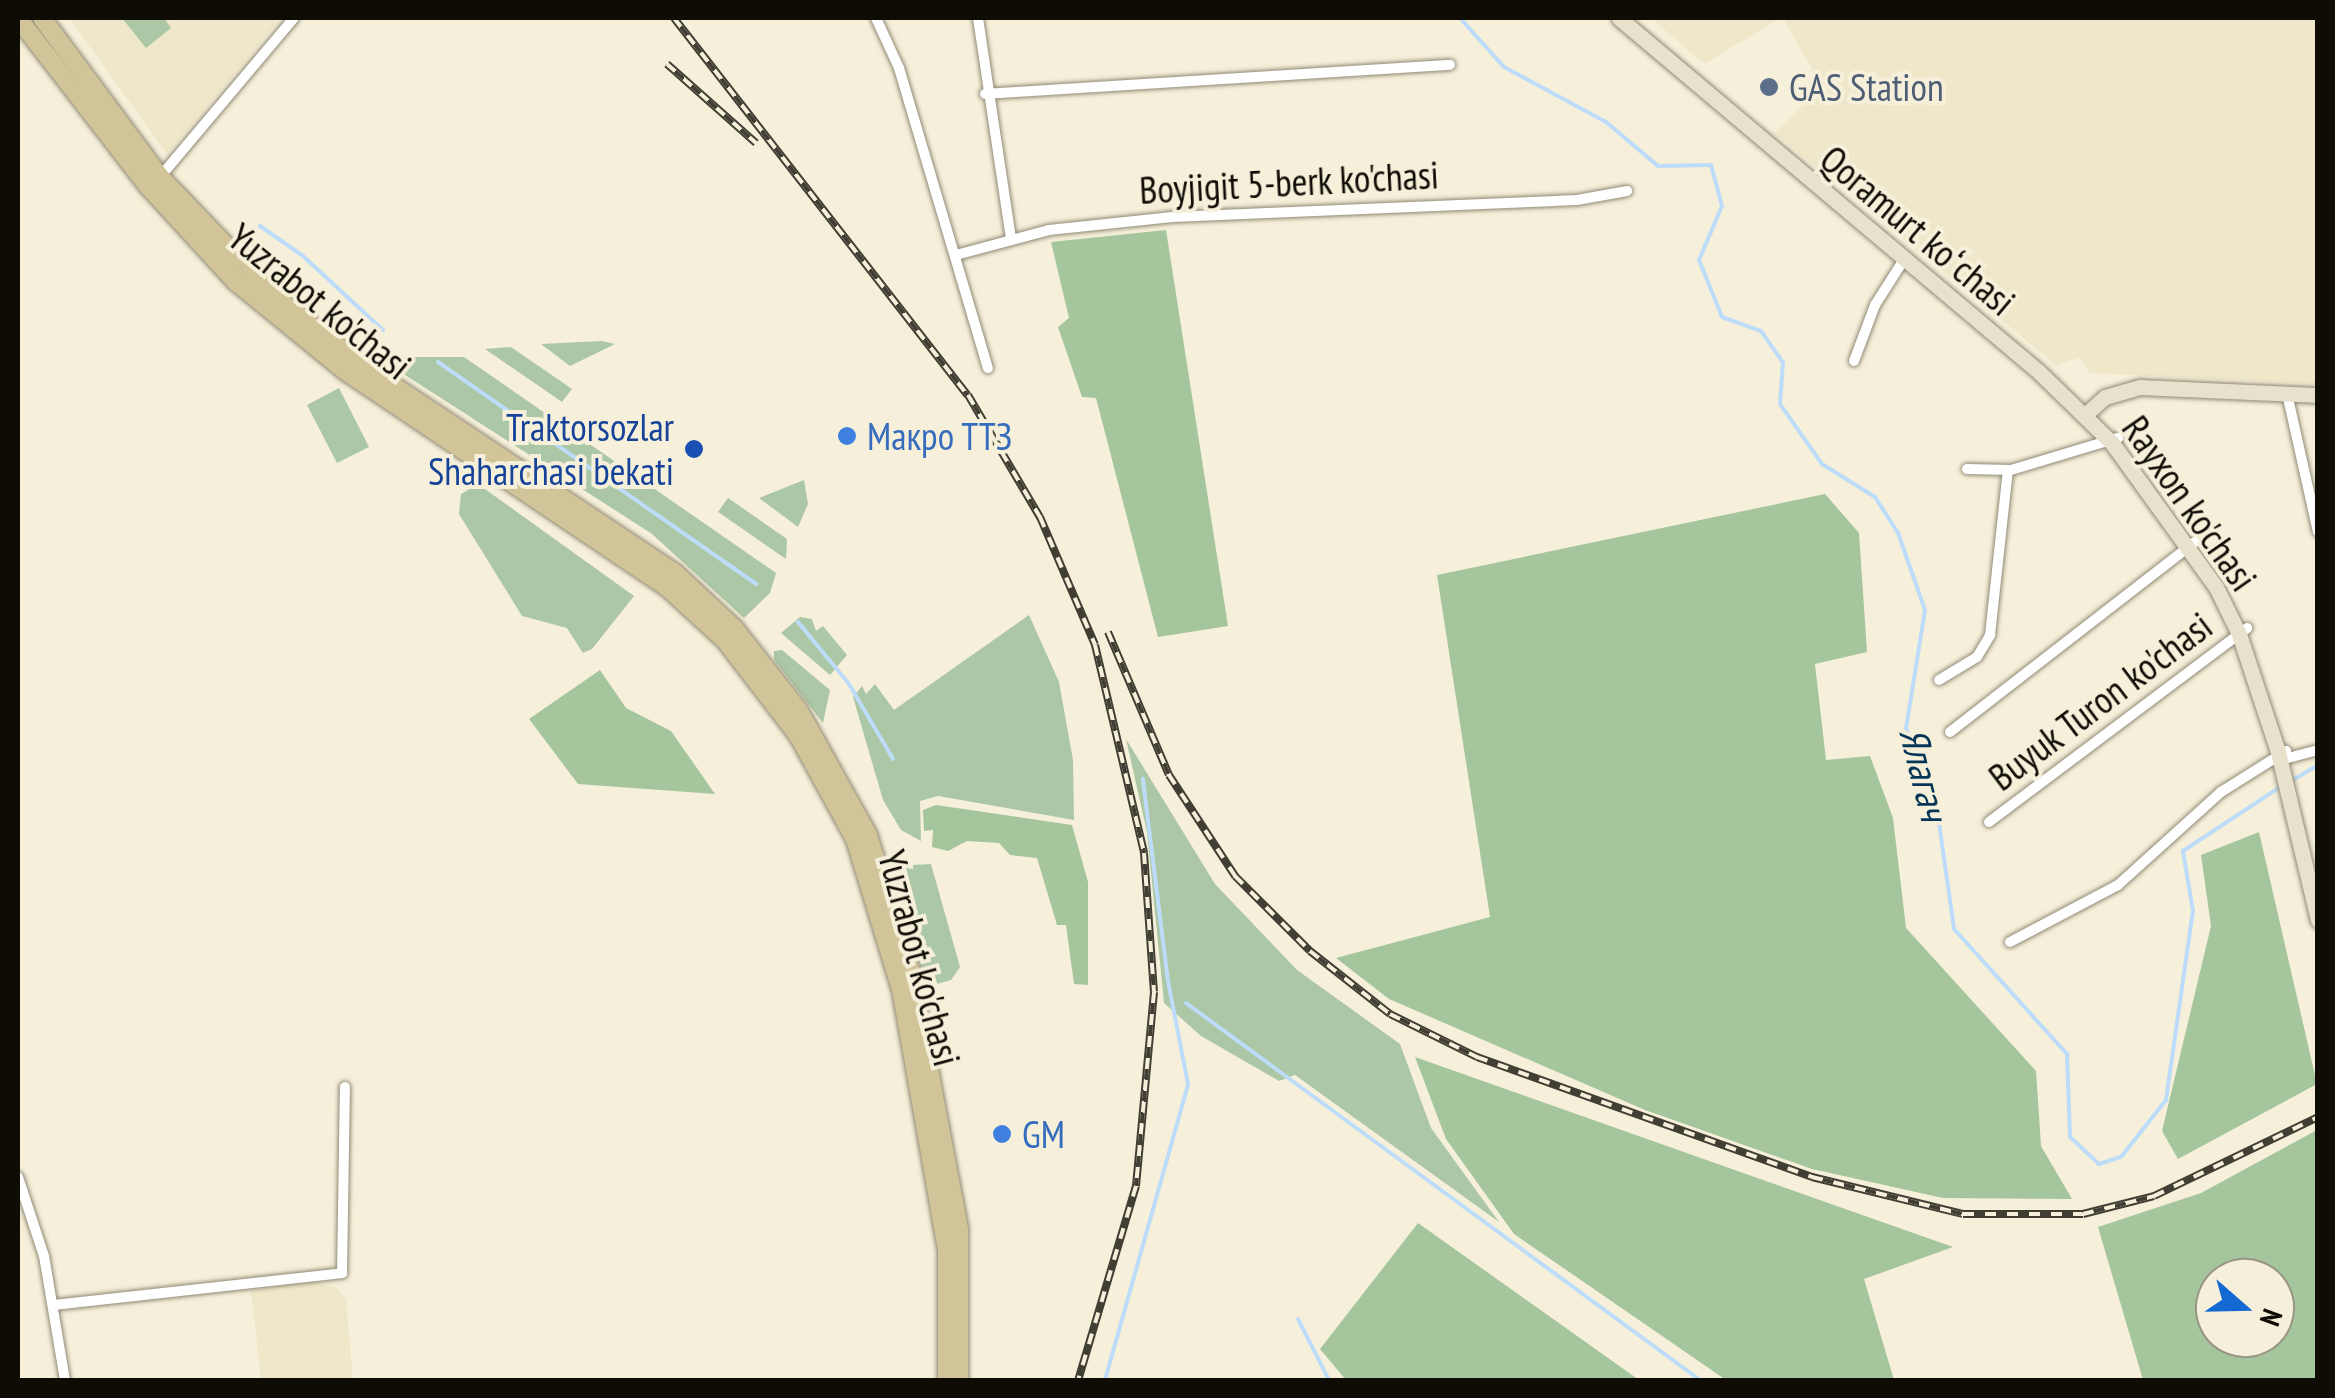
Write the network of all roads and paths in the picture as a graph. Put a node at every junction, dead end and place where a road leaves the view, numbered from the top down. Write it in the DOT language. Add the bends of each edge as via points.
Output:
graph roads {
  1 [pos="18,18"];
  2 [pos="42,18"];
  3 [pos="294,18"];
  4 [pos="876,18"];
  5 [pos="978,18"];
  6 [pos="1619,18"];
  7 [pos="1634,18"];
  8 [pos="1450,64"];
  9 [pos="985,94"];
  10 [pos="1717,98"];
  11 [pos="1750,128"];
  12 [pos="160,177"];
  13 [pos="1628,191"];
  14 [pos="1011,240"];
  15 [pos="956,255"];
  16 [pos="1902,260"];
  17 [pos="1854,361"];
  18 [pos="349,364"];
  19 [pos="988,368"];
  20 [pos="2318,395"];
  21 [pos="2288,398"];
  22 [pos="2089,410"];
  23 [pos="2115,441"];
  24 [pos="1967,469"];
  25 [pos="2008,470"];
  26 [pos="2318,532"];
  27 [pos="2192,545"];
  28 [pos="2243,631"];
  29 [pos="746,653"];
  30 [pos="1939,680"];
  31 [pos="1950,732"];
  32 [pos="2318,750"];
  33 [pos="2285,759"];
  34 [pos="2296,804"];
  35 [pos="1989,822"];
  36 [pos="2318,876"];
  37 [pos="2318,920"];
  38 [pos="2010,942"];
  39 [pos="344,1088"];
  40 [pos="18,1177"];
  41 [pos="54,1306"];
  42 [pos="58,1346"];
  43 [pos="56,1380"];
  44 [pos="66,1380"];
  45 [pos="947,1380"];
  46 [pos="959,1380"];
  1 -- 18 [label="main road, Yuzrabot ko'chasi" via="206,252"];
  2 -- 12 [label="main road, Yuzrabot ko'chasi"];
  3 -- 12 [label="street"];
  4 -- 15 [label="street" via="899,68"];
  5 -- 9 [label="street"];
  6 -- 10 [label="main road, Qoramurt koʻchasi"];
  7 -- 10 [label="main road, Qoramurt koʻchasi"];
  8 -- 9 [label="street"];
  9 -- 14 [label="street"];
  10 -- 11 [label="main road, Qoramurt koʻchasi"];
  11 -- 16 [label="main road, Qoramurt koʻchasi"];
  11 -- 22 [label="main road, Qoramurt koʻchasi"];
  12 -- 18 [label="main road, Yuzrabot ko'chasi"];
  13 -- 14 [label="street, Boyjigit 5-berk ko'chasi" via="1577,200 1172,217"];
  14 -- 15 [label="street, Boyjigit 5-berk ko'chasi"];
  15 -- 19 [label="street"];
  16 -- 17 [label="street" via="1875,305"];
  16 -- 22 [label="main road, Qoramurt koʻchasi"];
  18 -- 29 [label="main road, Yuzrabot ko'chasi" via="636,563"];
  20 -- 21 [label="main road"];
  21 -- 22 [label="main road" via="2141,387"];
  21 -- 26 [label="street"];
  22 -- 23 [label="main road, Rayxon ko'chasi"];
  23 -- 25 [label="street"];
  23 -- 27 [label="main road, Rayxon ko'chasi"];
  24 -- 25 [label="street"];
  25 -- 30 [label="street" via="1990,635 1977,657"];
  27 -- 28 [label="main road, Rayxon ko'chasi"];
  27 -- 31 [label="street, Buyuk Turon ko'chasi"];
  28 -- 33 [label="main road, Rayxon ko'chasi"];
  28 -- 35 [label="street, Buyuk Turon ko'chasi"];
  29 -- 45 [label="main road, Yuzrabot ko'chasi" via="838,804 888,936 944,1232"];
  29 -- 46 [label="main road, Yuzrabot ko'chasi" via="847,789 900,930 956,1201 963,1286"];
  32 -- 33 [label="street"];
  33 -- 34 [label="main road, Rayxon ko'chasi"];
  33 -- 38 [label="street" via="2167,836 2118,884"];
  34 -- 36 [label="main road, Rayxon ko'chasi"];
  34 -- 37 [label="main road, Rayxon ko'chasi"];
  39 -- 41 [label="street" via="342,1273"];
  40 -- 41 [label="street"];
  41 -- 42 [label="street"];
  42 -- 43 [label="street"];
  42 -- 44 [label="street"];
}
